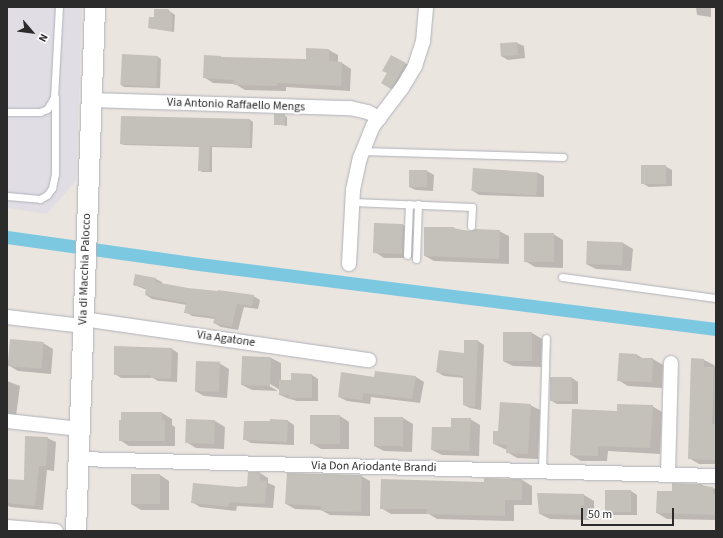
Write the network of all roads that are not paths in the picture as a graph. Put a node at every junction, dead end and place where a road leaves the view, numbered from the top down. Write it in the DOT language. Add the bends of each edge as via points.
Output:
graph roads {
  1 [pos="59,7"];
  2 [pos="95,7"];
  3 [pos="426,7"];
  4 [pos="55,94"];
  5 [pos="91,100"];
  6 [pos="7,112"];
  7 [pos="379,118"];
  8 [pos="362,151"];
  9 [pos="563,157"];
  10 [pos="7,196"];
  11 [pos="353,202"];
  12 [pos="409,204"];
  13 [pos="418,204"];
  14 [pos="471,226"];
  15 [pos="407,255"];
  16 [pos="416,259"];
  17 [pos="349,264"];
  18 [pos="562,277"];
  19 [pos="716,298"];
  20 [pos="7,317"];
  21 [pos="83,323"];
  22 [pos="546,338"];
  23 [pos="369,360"];
  24 [pos="671,363"];
  25 [pos="7,421"];
  26 [pos="80,429"];
  27 [pos="79,459"];
  28 [pos="542,471"];
  29 [pos="668,475"];
  30 [pos="716,476"];
  31 [pos="7,527"];
  32 [pos="56,531"];
  33 [pos="76,531"];
  1 -- 4 [label="lane"];
  2 -- 5 [label="street, Via di Macchia Palocco"];
  3 -- 7 [label="street" via="424,35 417,62 402,88"];
  4 -- 6 [label="lane" via="50,106 44,111"];
  4 -- 10 [label="lane" via="55,174 52,188 40,199"];
  5 -- 7 [label="street, Via Antonio Raffaello Mengs" via="350,108 368,112"];
  5 -- 21 [label="street, Via di Macchia Palocco"];
  7 -- 8 [label="street"];
  8 -- 9 [label="lane"];
  8 -- 11 [label="street" via="356,173"];
  11 -- 12 [label="lane"];
  11 -- 17 [label="street"];
  12 -- 13 [label="lane"];
  12 -- 15 [label="lane"];
  13 -- 14 [label="lane" via="472,207"];
  13 -- 16 [label="lane"];
  18 -- 19 [label="lane"];
  20 -- 21 [label="street, Via Agatone"];
  21 -- 23 [label="street, Via Agatone"];
  21 -- 26 [label="street, Via di Macchia Palocco"];
  22 -- 28 [label="lane"];
  24 -- 29 [label="street"];
  25 -- 26 [label="street"];
  26 -- 27 [label="street, Via di Macchia Palocco"];
  27 -- 28 [label="street, Via Don Ariodante Brandi"];
  27 -- 33 [label="street, Via di Macchia Palocco"];
  28 -- 29 [label="street, Via Don Ariodante Brandi"];
  29 -- 30 [label="street, Via Don Ariodante Brandi"];
  31 -- 32 [label="street"];
}
